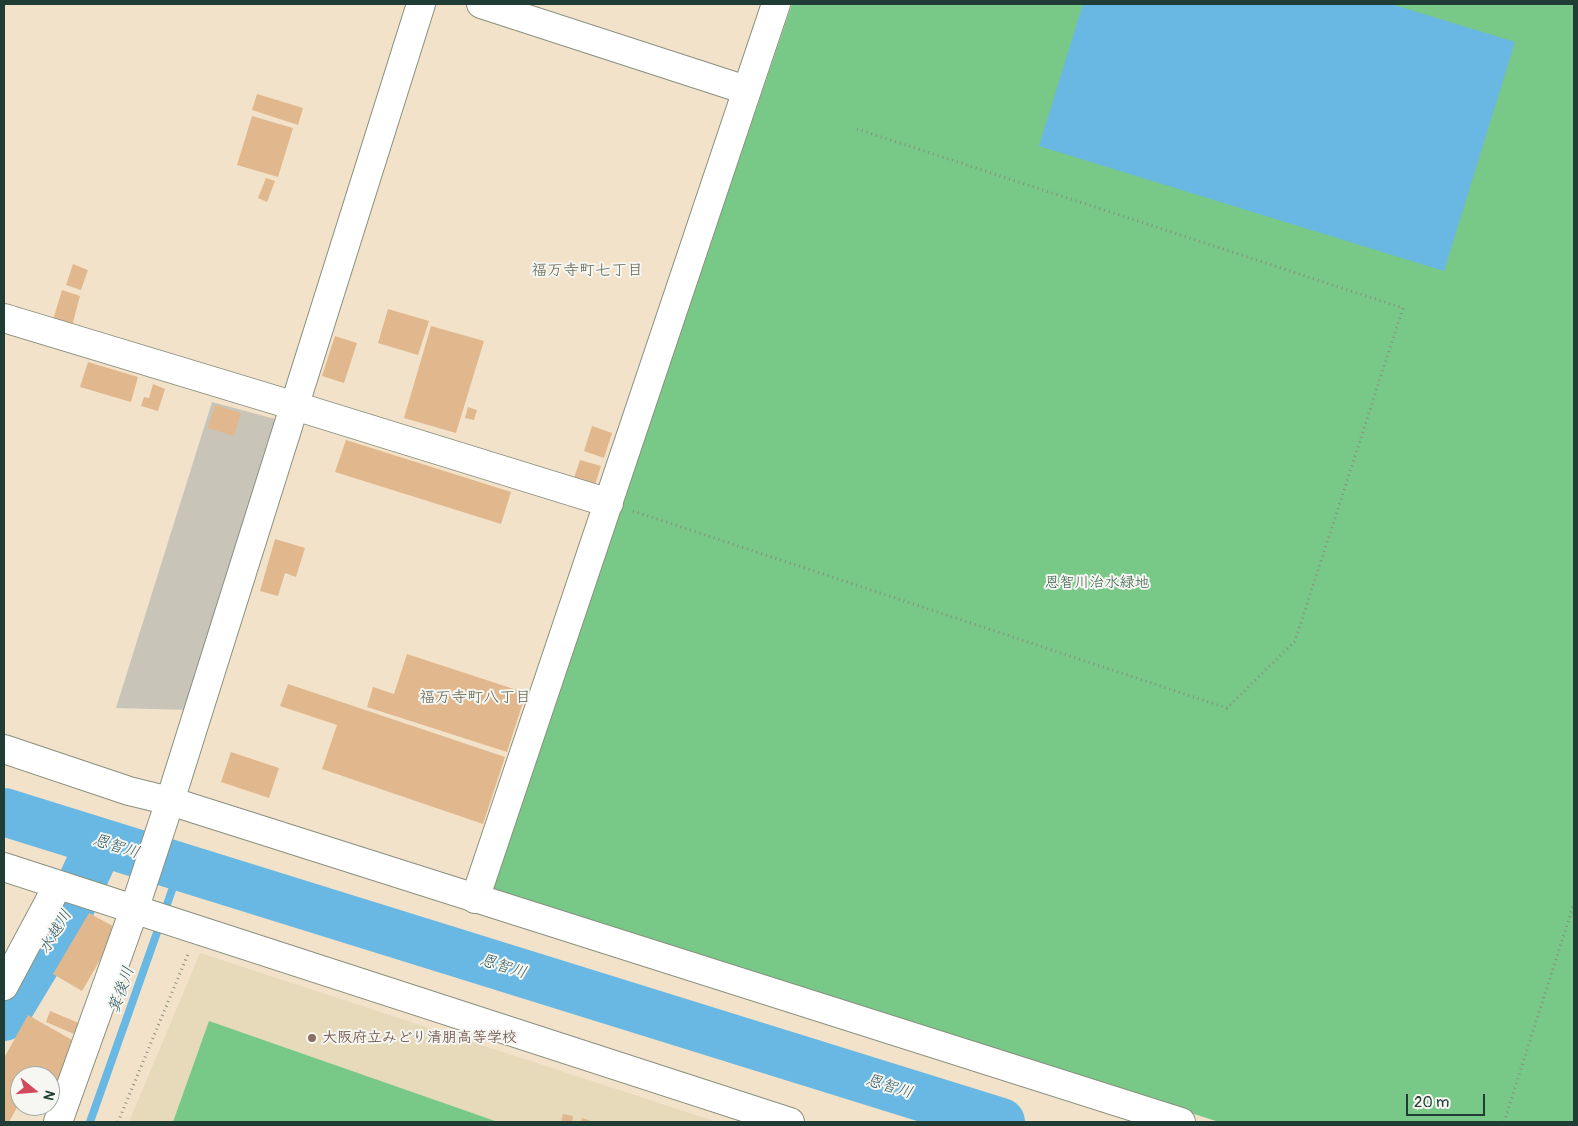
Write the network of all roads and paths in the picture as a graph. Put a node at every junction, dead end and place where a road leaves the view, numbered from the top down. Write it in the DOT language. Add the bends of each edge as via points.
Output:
graph roads {
  1 [pos="420,4"];
  2 [pos="481,4"];
  3 [pos="776,4"];
  4 [pos="746,90"];
  5 [pos="857,129"];
  6 [pos="4,318"];
  7 [pos="296,406"];
  8 [pos="609,503"];
  9 [pos="4,749"];
  10 [pos="168,806"];
  11 [pos="4,867"];
  12 [pos="62,886"];
  13 [pos="475,899"];
  14 [pos="136,901"];
  15 [pos="1574,903"];
  16 [pos="199,930"];
  17 [pos="4,986"];
  18 [pos="58,1122"];
  19 [pos="118,1122"];
  20 [pos="790,1122"];
  21 [pos="1182,1122"];
  22 [pos="1504,1122"];
  1 -- 7 [label="street"];
  2 -- 4 [label="street"];
  3 -- 4 [label="street"];
  4 -- 8 [label="street"];
  5 -- 8 [label="path" via="1402,308 1296,641 1226,708"];
  6 -- 7 [label="street"];
  7 -- 8 [label="street"];
  7 -- 10 [label="street"];
  8 -- 13 [label="street"];
  9 -- 10 [label="street"];
  10 -- 13 [label="street"];
  10 -- 14 [label="street"];
  11 -- 12 [label="street"];
  12 -- 14 [label="street" via="94,896"];
  12 -- 17 [label="street"];
  13 -- 21 [label="street"];
  14 -- 16 [label="street"];
  14 -- 18 [label="street"];
  15 -- 22 [label="path"];
  16 -- 19 [label="path"];
  16 -- 20 [label="street"];
}
